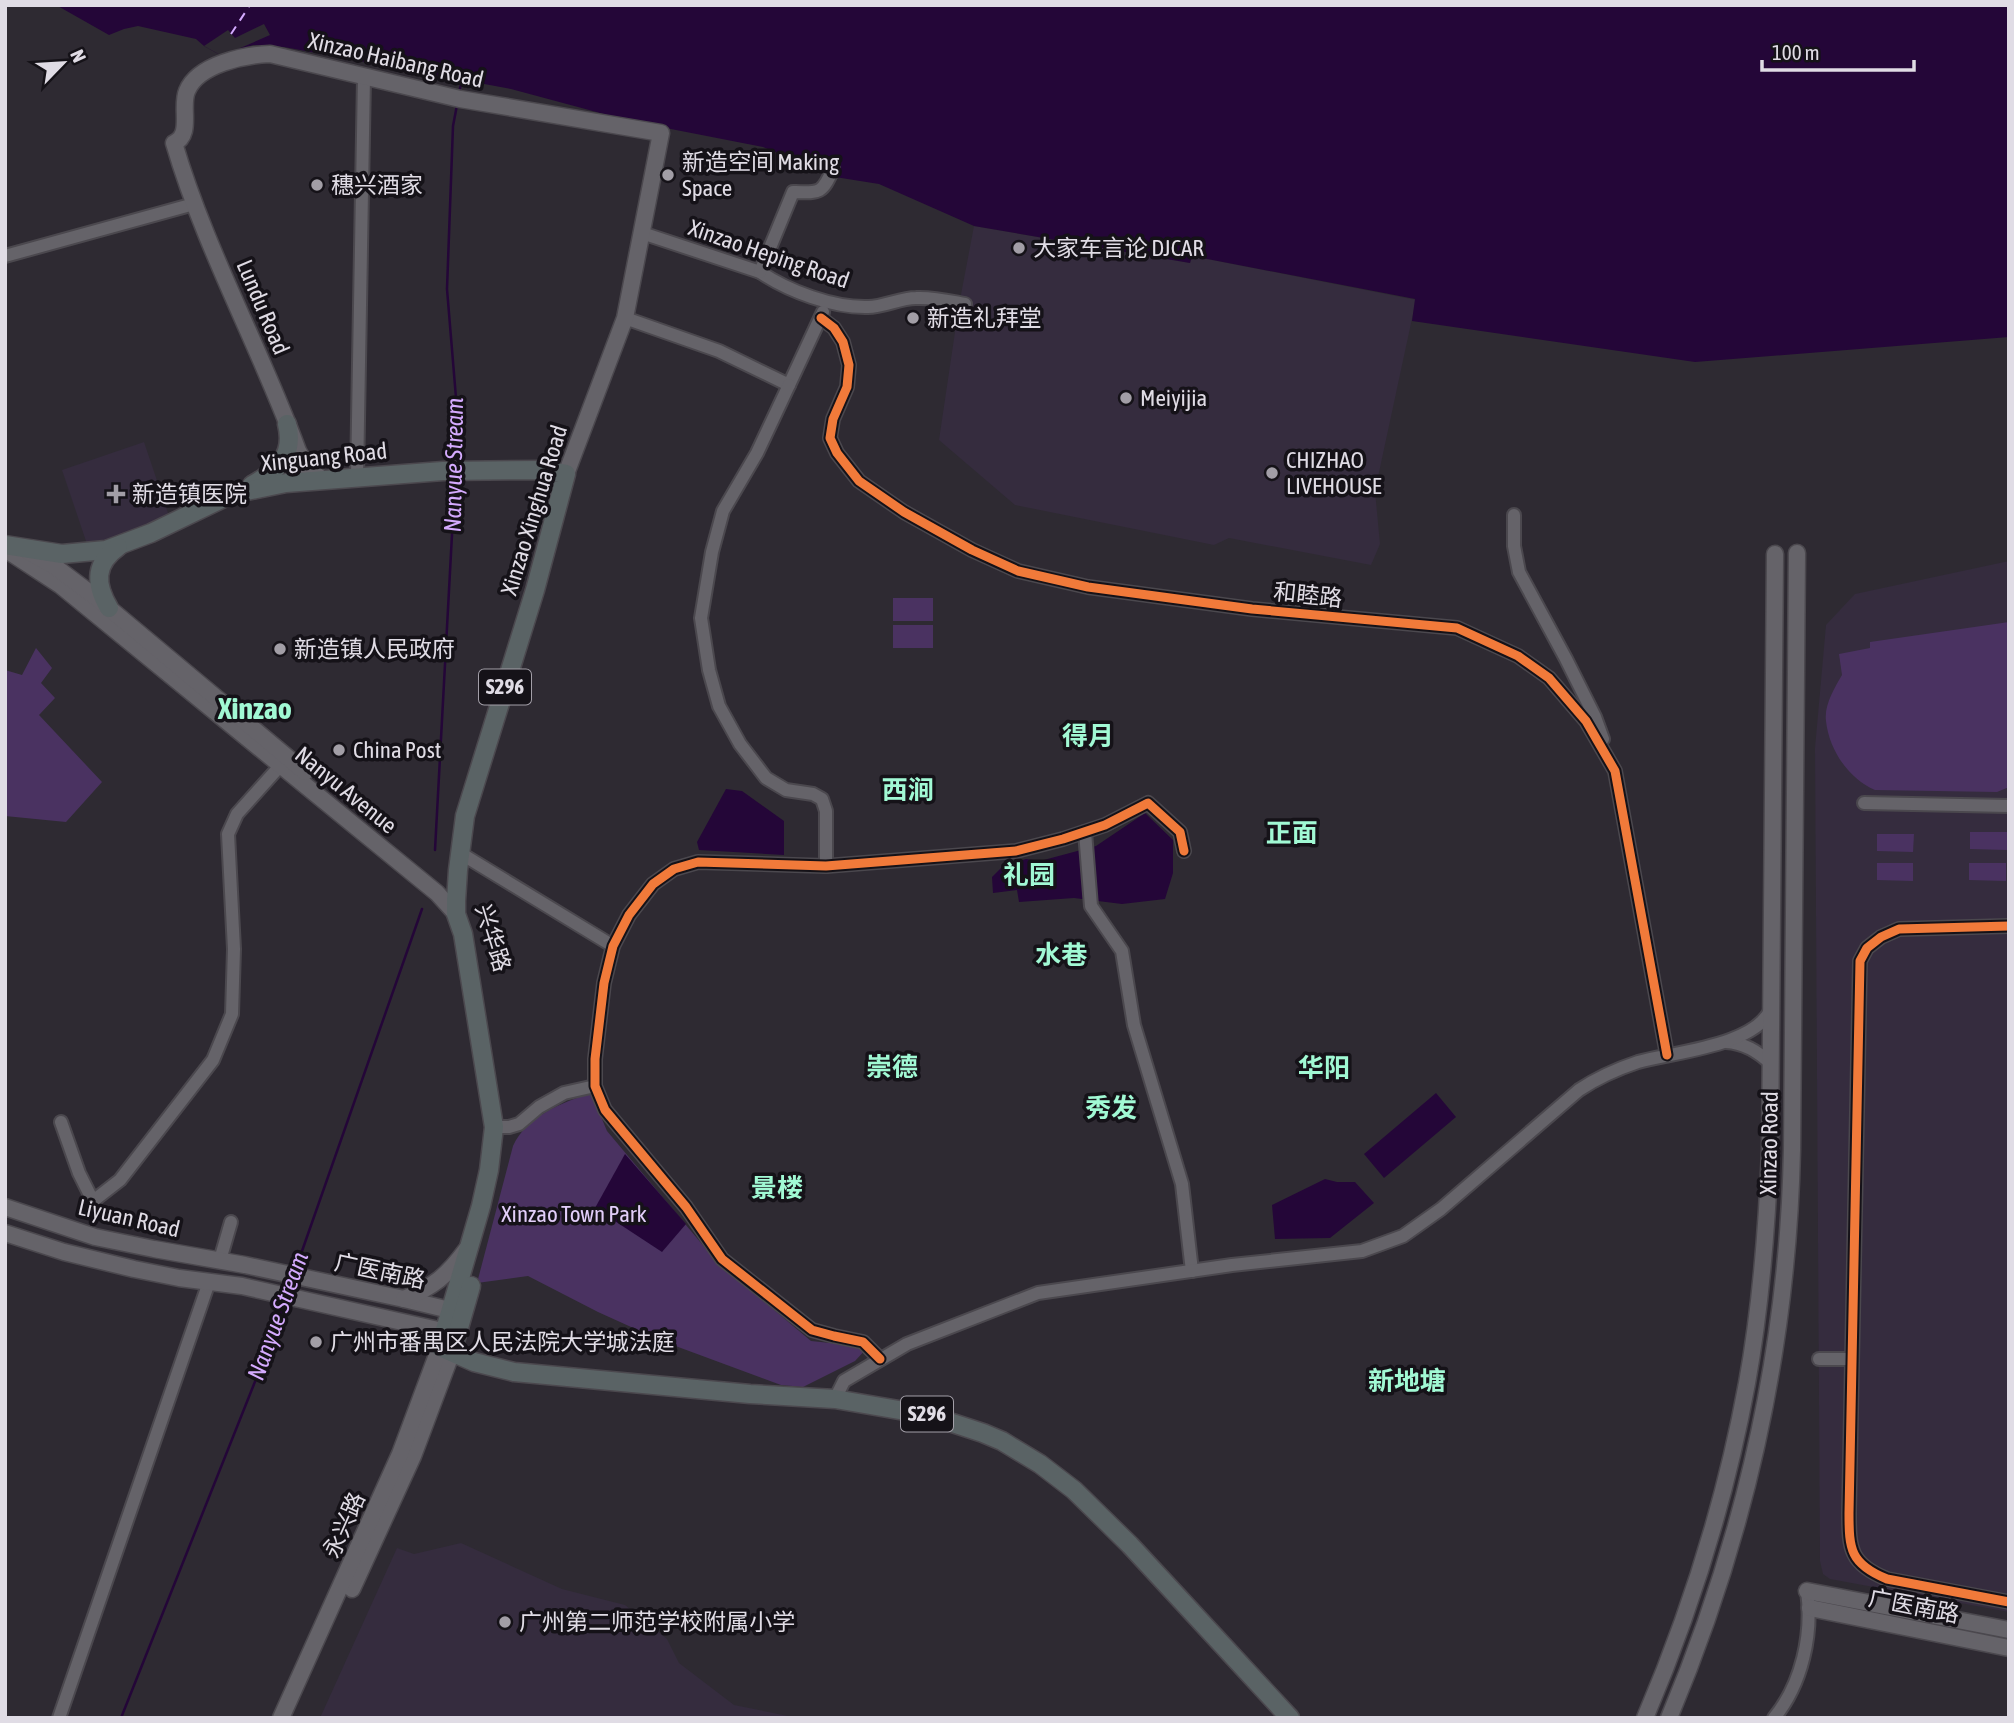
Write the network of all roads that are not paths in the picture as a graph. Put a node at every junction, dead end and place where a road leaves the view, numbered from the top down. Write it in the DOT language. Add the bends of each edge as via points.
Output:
graph roads {
  1 [pos="364,77"];
  2 [pos="661,133"];
  3 [pos="174,142"];
  4 [pos="833,169"];
  5 [pos="194,204"];
  6 [pos="642,233"];
  7 [pos="5,256"];
  8 [pos="760,272"];
  9 [pos="827,302"];
  10 [pos="965,304"];
  11 [pos="625,318"];
  12 [pos="821,318"];
  13 [pos="789,385"];
  14 [pos="287,424"];
  15 [pos="566,474"];
  16 [pos="357,477"];
  17 [pos="323,480"];
  18 [pos="241,491"];
  19 [pos="1514,514"];
  20 [pos="121,545"];
  21 [pos="9,547"];
  22 [pos="1797,552"];
  23 [pos="1775,554"];
  24 [pos="109,608"];
  25 [pos="280,766"];
  26 [pos="1615,771"];
  27 [pos="1864,803"];
  28 [pos="2009,806"];
  29 [pos="1085,832"];
  30 [pos="1184,851"];
  31 [pos="460,853"];
  32 [pos="826,866"];
  33 [pos="456,908"];
  34 [pos="2009,926"];
  35 [pos="613,946"];
  36 [pos="1772,1008"];
  37 [pos="1725,1042"];
  38 [pos="1667,1055"];
  39 [pos="1771,1065"];
  40 [pos="595,1086"];
  41 [pos="61,1122"];
  42 [pos="499,1127"];
  43 [pos="5,1207"];
  44 [pos="231,1222"];
  45 [pos="5,1233"];
  46 [pos="471,1242"];
  47 [pos="220,1260"];
  48 [pos="245,1265"];
  49 [pos="1192,1271"];
  50 [pos="209,1282"];
  51 [pos="242,1286"];
  52 [pos="404,1299"];
  53 [pos="457,1312"];
  54 [pos="449,1341"];
  55 [pos="880,1359"];
  56 [pos="1819,1359"];
  57 [pos="1851,1359"];
  58 [pos="835,1399"];
  59 [pos="1807,1591"];
  60 [pos="2009,1602"];
  61 [pos="1810,1608"];
  62 [pos="2009,1630"];
  63 [pos="2009,1648"];
  64 [pos="59,1718"];
  65 [pos="281,1718"];
  66 [pos="292,1718"];
  67 [pos="1290,1718"];
  68 [pos="1645,1718"];
  69 [pos="1669,1718"];
  70 [pos="1774,1718"];
  1 -- 2 [label="main road, Xinzao Haibang Road" via="453,98"];
  1 -- 3 [label="main road, Xinzao Haibang Road" via="270,54 235,59 190,85 185,97 184,134"];
  1 -- 16 [label="street"];
  2 -- 6 [label="main road, Xinzao Xinghua Road"];
  3 -- 5 [label="main road, Lundu Road"];
  4 -- 8 [label="street" via="816,193 793,192"];
  5 -- 7 [label="street"];
  5 -- 14 [label="main road, Lundu Road"];
  6 -- 8 [label="street, Xinzao Heping Road"];
  6 -- 11 [label="main road, Xinzao Xinghua Road"];
  8 -- 9 [label="street, Xinzao Heping Road"];
  9 -- 10 [label="street, Xinzao Heping Road" via="869,307 915,298"];
  9 -- 12 [label="street"];
  11 -- 13 [label="street" via="719,351"];
  11 -- 15 [label="main road, Xinzao Xinghua Road"];
  12 -- 13 [label="street"];
  12 -- 26 [label="street, 和睦路" via="843,342 849,365 847,387 830,438 859,481 904,512 1018,571 1088,587 1457,628 1518,656 1549,678 1586,721"];
  13 -- 32 [label="street" via="723,511 701,618 719,706 740,744 766,778 786,790 822,799"];
  14 -- 17 [label="main road, Lundu Road" via="304,464"];
  14 -- 18 [label="main road" via="289,444 281,463"];
  15 -- 16 [label="main road, Xinguang Road" via="476,470"];
  15 -- 31 [label="main road, Xinzao Xinghua Road / S296" via="465,816"];
  16 -- 17 [label="main road, Xinguang Road"];
  17 -- 18 [label="main road, Xinguang Road"];
  18 -- 20 [label="main road, Xinguang Road"];
  19 -- 26 [label="street" via="1519,572 1595,717"];
  20 -- 21 [label="main road, Xinguang Road" via="62,554"];
  20 -- 24 [label="main road" via="108,554 100,568 99,587"];
  21 -- 24 [label="main road, Nanyu Avenue" via="43,558"];
  21 -- 25 [label="main road, Nanyu Avenue"];
  22 -- 69 [label="main road, Xinzao Road" via="1792,1179 1783,1293 1742,1509 1699,1643"];
  23 -- 36 [label="main road, Xinzao Road"];
  24 -- 33 [label="main road, Nanyu Avenue" via="418,867"];
  25 -- 33 [label="main road, Nanyu Avenue"];
  25 -- 41 [label="street" via="237,814 228,834 232,1013 213,1060 120,1180 93,1201"];
  26 -- 38 [label="street, 和睦路"];
  27 -- 28 [label="street"];
  29 -- 30 [label="street" via="1148,803 1180,832"];
  29 -- 32 [label="street" via="1016,851"];
  29 -- 49 [label="street" via="1091,906 1122,951 1134,1025 1182,1184"];
  31 -- 33 [label="main road, Xinzao Xinghua Road / S296"];
  31 -- 35 [label="street"];
  32 -- 35 [label="street" via="698,862 674,869 653,884"];
  33 -- 42 [label="main road, 兴华路 / S296"];
  34 -- 57 [label="street" via="1899,929 1867,948 1860,961"];
  35 -- 40 [label="street" via="598,1027"];
  36 -- 37 [label="street" via="1754,1029"];
  36 -- 39 [label="main road, Xinzao Road"];
  37 -- 38 [label="street"];
  37 -- 39 [label="street" via="1749,1047"];
  38 -- 49 [label="street" via="1600,1077 1579,1090 1403,1236 1362,1251"];
  39 -- 68 [label="main road, Xinzao Road" via="1765,1245 1745,1394 1711,1538"];
  40 -- 42 [label="street" via="564,1093 519,1124"];
  40 -- 55 [label="street" via="605,1110 722,1259 812,1329 863,1342"];
  42 -- 46 [label="main road, 兴华路 / S296"];
  42 -- 53 [label="main road, 兴华路 / S296" via="503,1153 496,1193"];
  43 -- 47 [label="main road, Liyuan Road" via="94,1237"];
  44 -- 47 [label="street"];
  45 -- 50 [label="main road, Liyuan Road" via="111,1264"];
  46 -- 52 [label="main road" via="451,1271"];
  46 -- 53 [label="main road, 兴华路 / S296"];
  47 -- 48 [label="main road, Liyuan Road"];
  48 -- 52 [label="main road, 广医南路"];
  49 -- 55 [label="street" via="1038,1293 906,1344"];
  50 -- 51 [label="main road, Liyuan Road"];
  50 -- 64 [label="street"];
  51 -- 54 [label="main road, 广医南路"];
  52 -- 53 [label="main road, 广医南路"];
  53 -- 54 [label="main road, 兴华路 / S296"];
  54 -- 58 [label="main road, S296" via="474,1362 514,1372"];
  54 -- 65 [label="main road, 永兴路"];
  54 -- 66 [label="main road, 永兴路" via="403,1479"];
  55 -- 58 [label="street" via="844,1381"];
  56 -- 57 [label="street"];
  57 -- 60 [label="street" via="1849,1538 1855,1558 1868,1572 1887,1579"];
  58 -- 67 [label="main road, S296" via="946,1420 1002,1441 1040,1464 1106,1521"];
  59 -- 61 [label="street"];
  59 -- 62 [label="main road, 广医南路"];
  61 -- 63 [label="main road, 广医南路"];
  61 -- 70 [label="street" via="1803,1661"];
}
